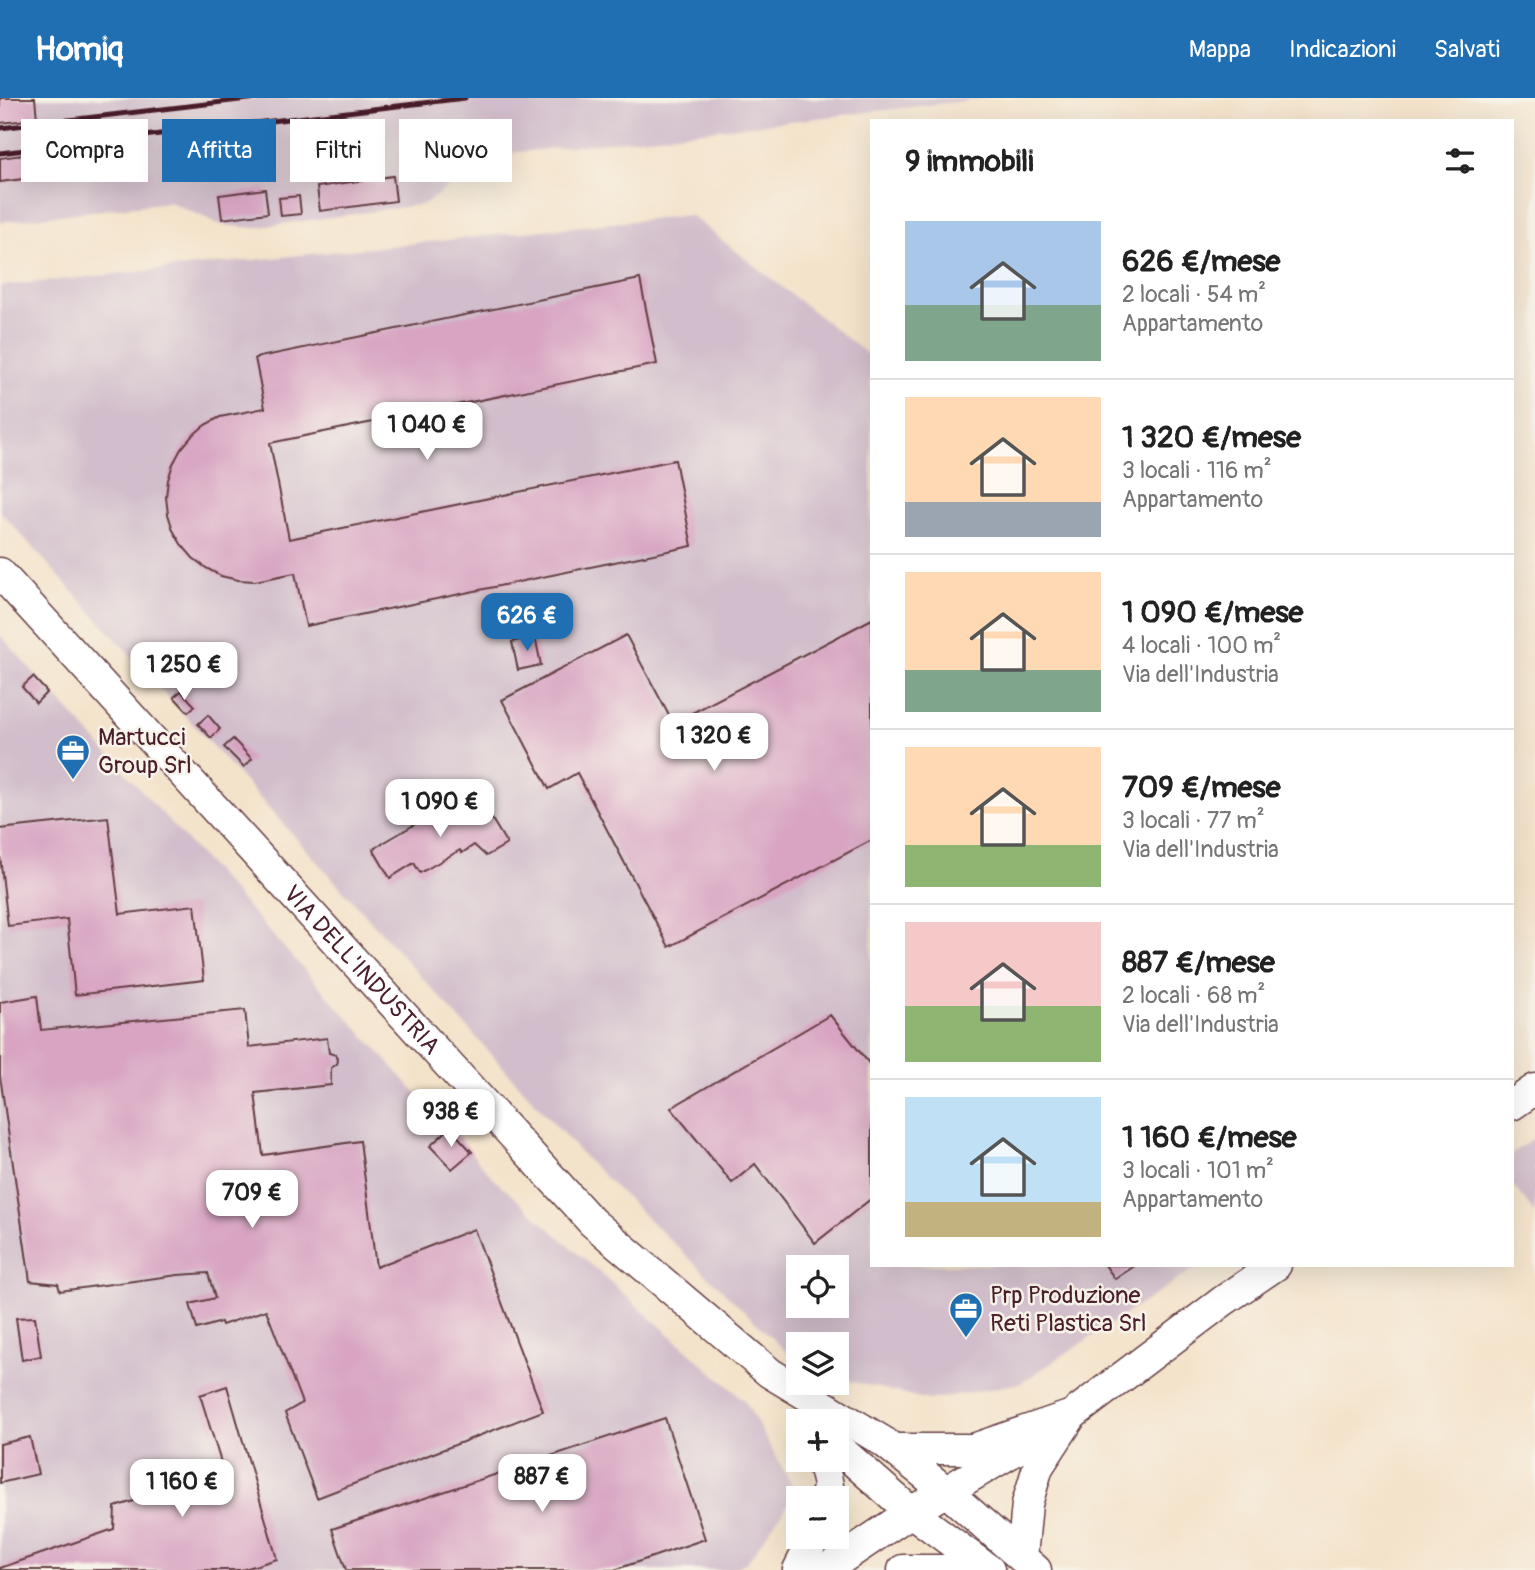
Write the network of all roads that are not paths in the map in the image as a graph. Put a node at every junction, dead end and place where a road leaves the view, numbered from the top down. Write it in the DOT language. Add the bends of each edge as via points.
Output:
graph roads {
  1 [pos="0,573"];
  2 [pos="1535,1089"];
  3 [pos="1514,1104"];
  4 [pos="1273,1267"];
  5 [pos="770,1373"];
  6 [pos="799,1409"];
  7 [pos="1072,1415"];
  8 [pos="894,1449"];
  9 [pos="849,1457"];
  10 [pos="947,1492"];
  11 [pos="911,1512"];
  12 [pos="809,1549"];
  13 [pos="1029,1563"];
  14 [pos="799,1570"];
  15 [pos="825,1570"];
  16 [pos="904,1570"];
  17 [pos="989,1570"];
  1 -- 5 [label="street, VIA DELL'INDUSTRIA" via="592,1222"];
  2 -- 3 [label="street"];
  4 -- 7 [label="street"];
  5 -- 6 [label="street"];
  5 -- 8 [label="street, VIA DELL'INDUSTRIA"];
  7 -- 8 [label="street" via="973,1449"];
  7 -- 10 [label="street"];
  7 -- 13 [label="street" via="1038,1467 1027,1504"];
  8 -- 10 [label="street, VIA DELL'INDUSTRIA"];
  9 -- 11 [label="street"];
  10 -- 11 [label="street"];
  10 -- 13 [label="street, VIA DELL'INDUSTRIA"];
  11 -- 15 [label="street"];
  11 -- 17 [label="street"];
  12 -- 14 [label="street"];
  16 -- 17 [label="street"];
}
